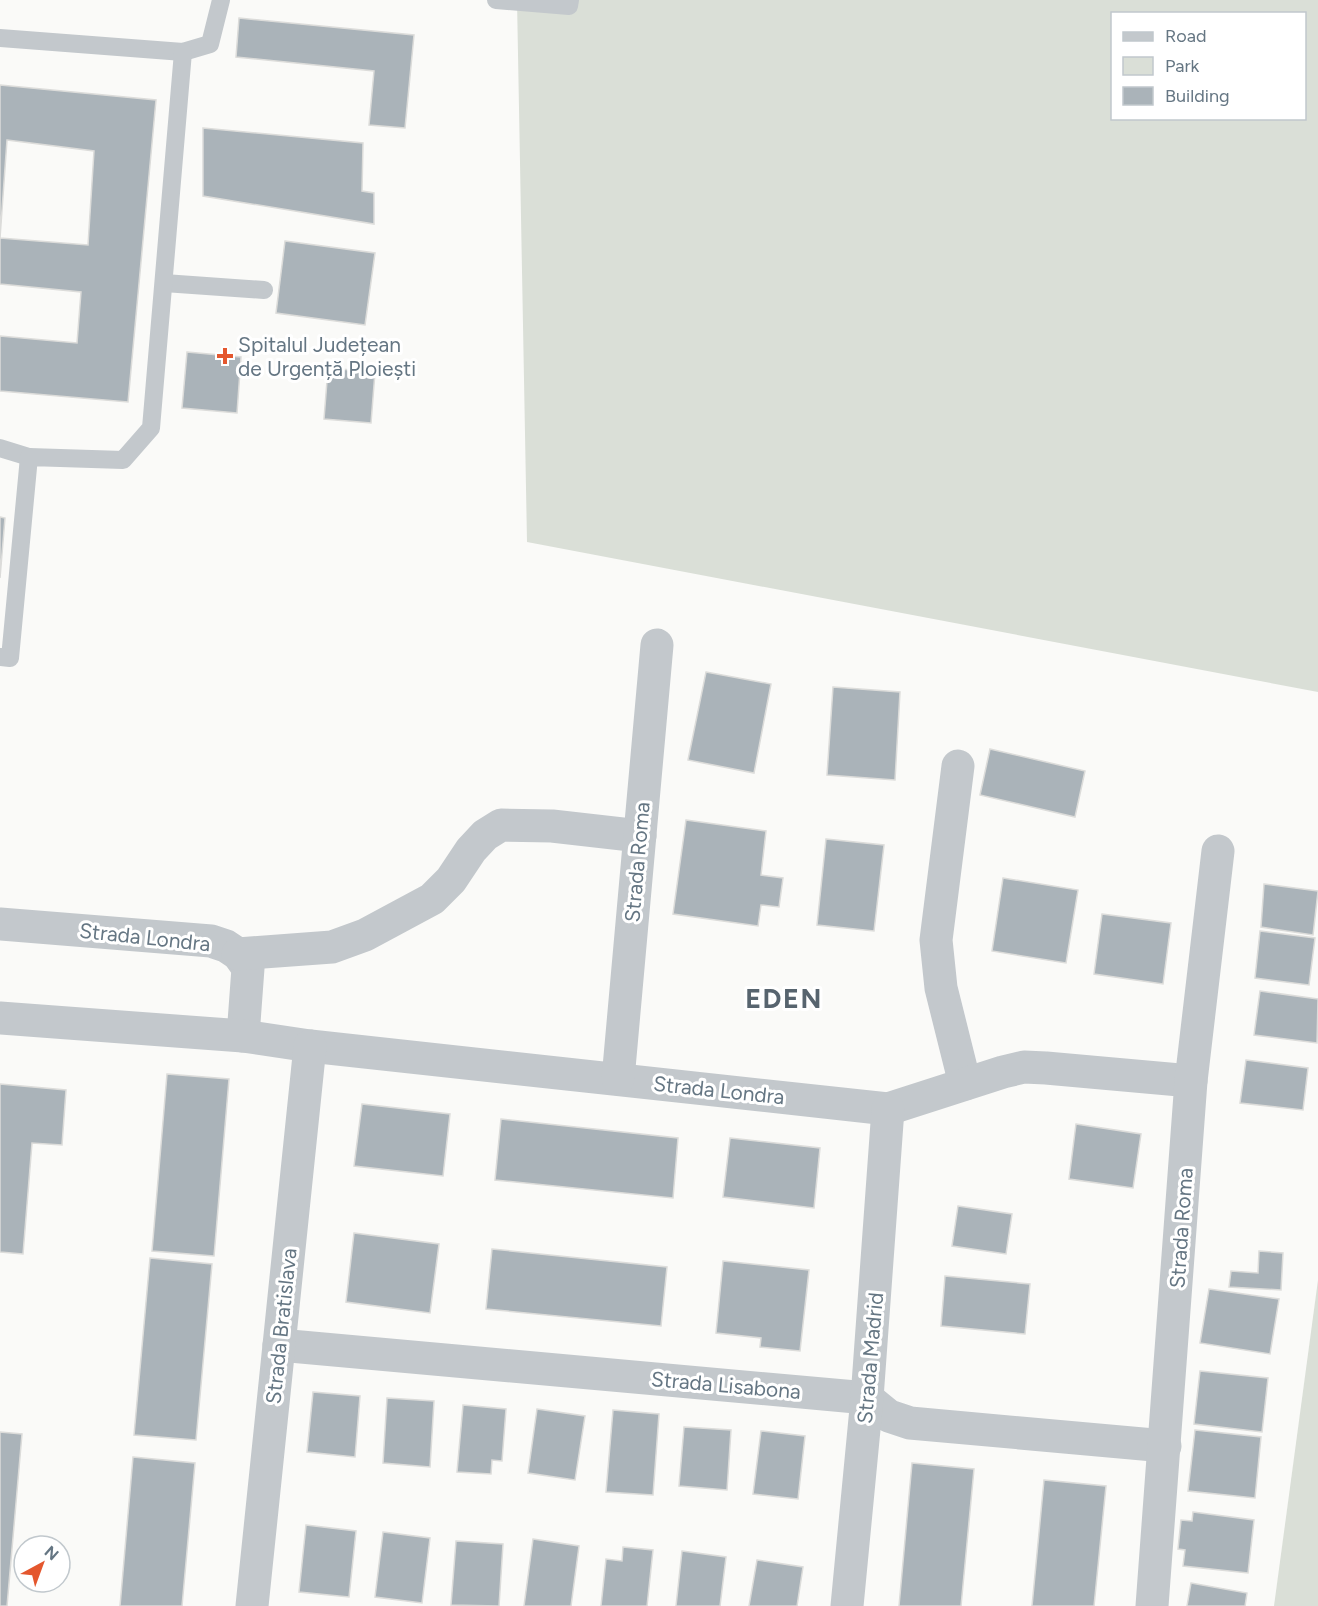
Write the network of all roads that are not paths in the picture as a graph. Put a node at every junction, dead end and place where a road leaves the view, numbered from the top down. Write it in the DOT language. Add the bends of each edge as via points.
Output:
graph roads {
  1 [pos="221,0"];
  2 [pos="496,0"];
  3 [pos="570,0"];
  4 [pos="0,38"];
  5 [pos="183,52"];
  6 [pos="164,283"];
  7 [pos="264,290"];
  8 [pos="0,448"];
  9 [pos="29,457"];
  10 [pos="657,645"];
  11 [pos="0,657"];
  12 [pos="958,766"];
  13 [pos="640,836"];
  14 [pos="1218,851"];
  15 [pos="0,924"];
  16 [pos="238,954"];
  17 [pos="0,1018"];
  18 [pos="243,1036"];
  19 [pos="310,1046"];
  20 [pos="618,1079"];
  21 [pos="1191,1081"];
  22 [pos="965,1084"];
  23 [pos="888,1109"];
  24 [pos="279,1345"];
  25 [pos="867,1398"];
  26 [pos="1166,1446"];
  27 [pos="252,1606"];
  28 [pos="847,1606"];
  29 [pos="1152,1606"];
  1 -- 5 [label="lane" via="210,44"];
  2 -- 3 [label="lane" via="569,6"];
  4 -- 5 [label="lane"];
  5 -- 6 [label="lane"];
  6 -- 7 [label="lane"];
  6 -- 9 [label="lane" via="151,428 123,460"];
  8 -- 9 [label="lane"];
  9 -- 11 [label="lane" via="10,658"];
  10 -- 13 [label="street, Strada Roma"];
  12 -- 22 [label="street" via="936,940 941,988"];
  13 -- 16 [label="street" via="552,826 501,825 471,850 451,880 432,899 365,935 332,947"];
  13 -- 20 [label="street, Strada Roma"];
  14 -- 21 [label="street, Strada Roma"];
  15 -- 16 [label="street, Strada Londra" via="211,941"];
  16 -- 18 [label="street, Strada Londra" via="248,968"];
  17 -- 18 [label="street, Strada Londra"];
  18 -- 19 [label="street, Strada Londra"];
  19 -- 20 [label="street, Strada Londra"];
  19 -- 24 [label="street, Strada Bratislava"];
  20 -- 23 [label="street, Strada Londra"];
  21 -- 22 [label="street, Strada Londra" via="1023,1067"];
  21 -- 26 [label="street, Strada Roma"];
  22 -- 23 [label="street, Strada Londra"];
  23 -- 25 [label="street, Strada Madrid"];
  24 -- 25 [label="street, Strada Lisabona"];
  24 -- 27 [label="street, Strada Bratislava"];
  25 -- 26 [label="street" via="889,1416 910,1423"];
  25 -- 28 [label="street, Strada Madrid"];
  26 -- 29 [label="street, Strada Roma"];
}
